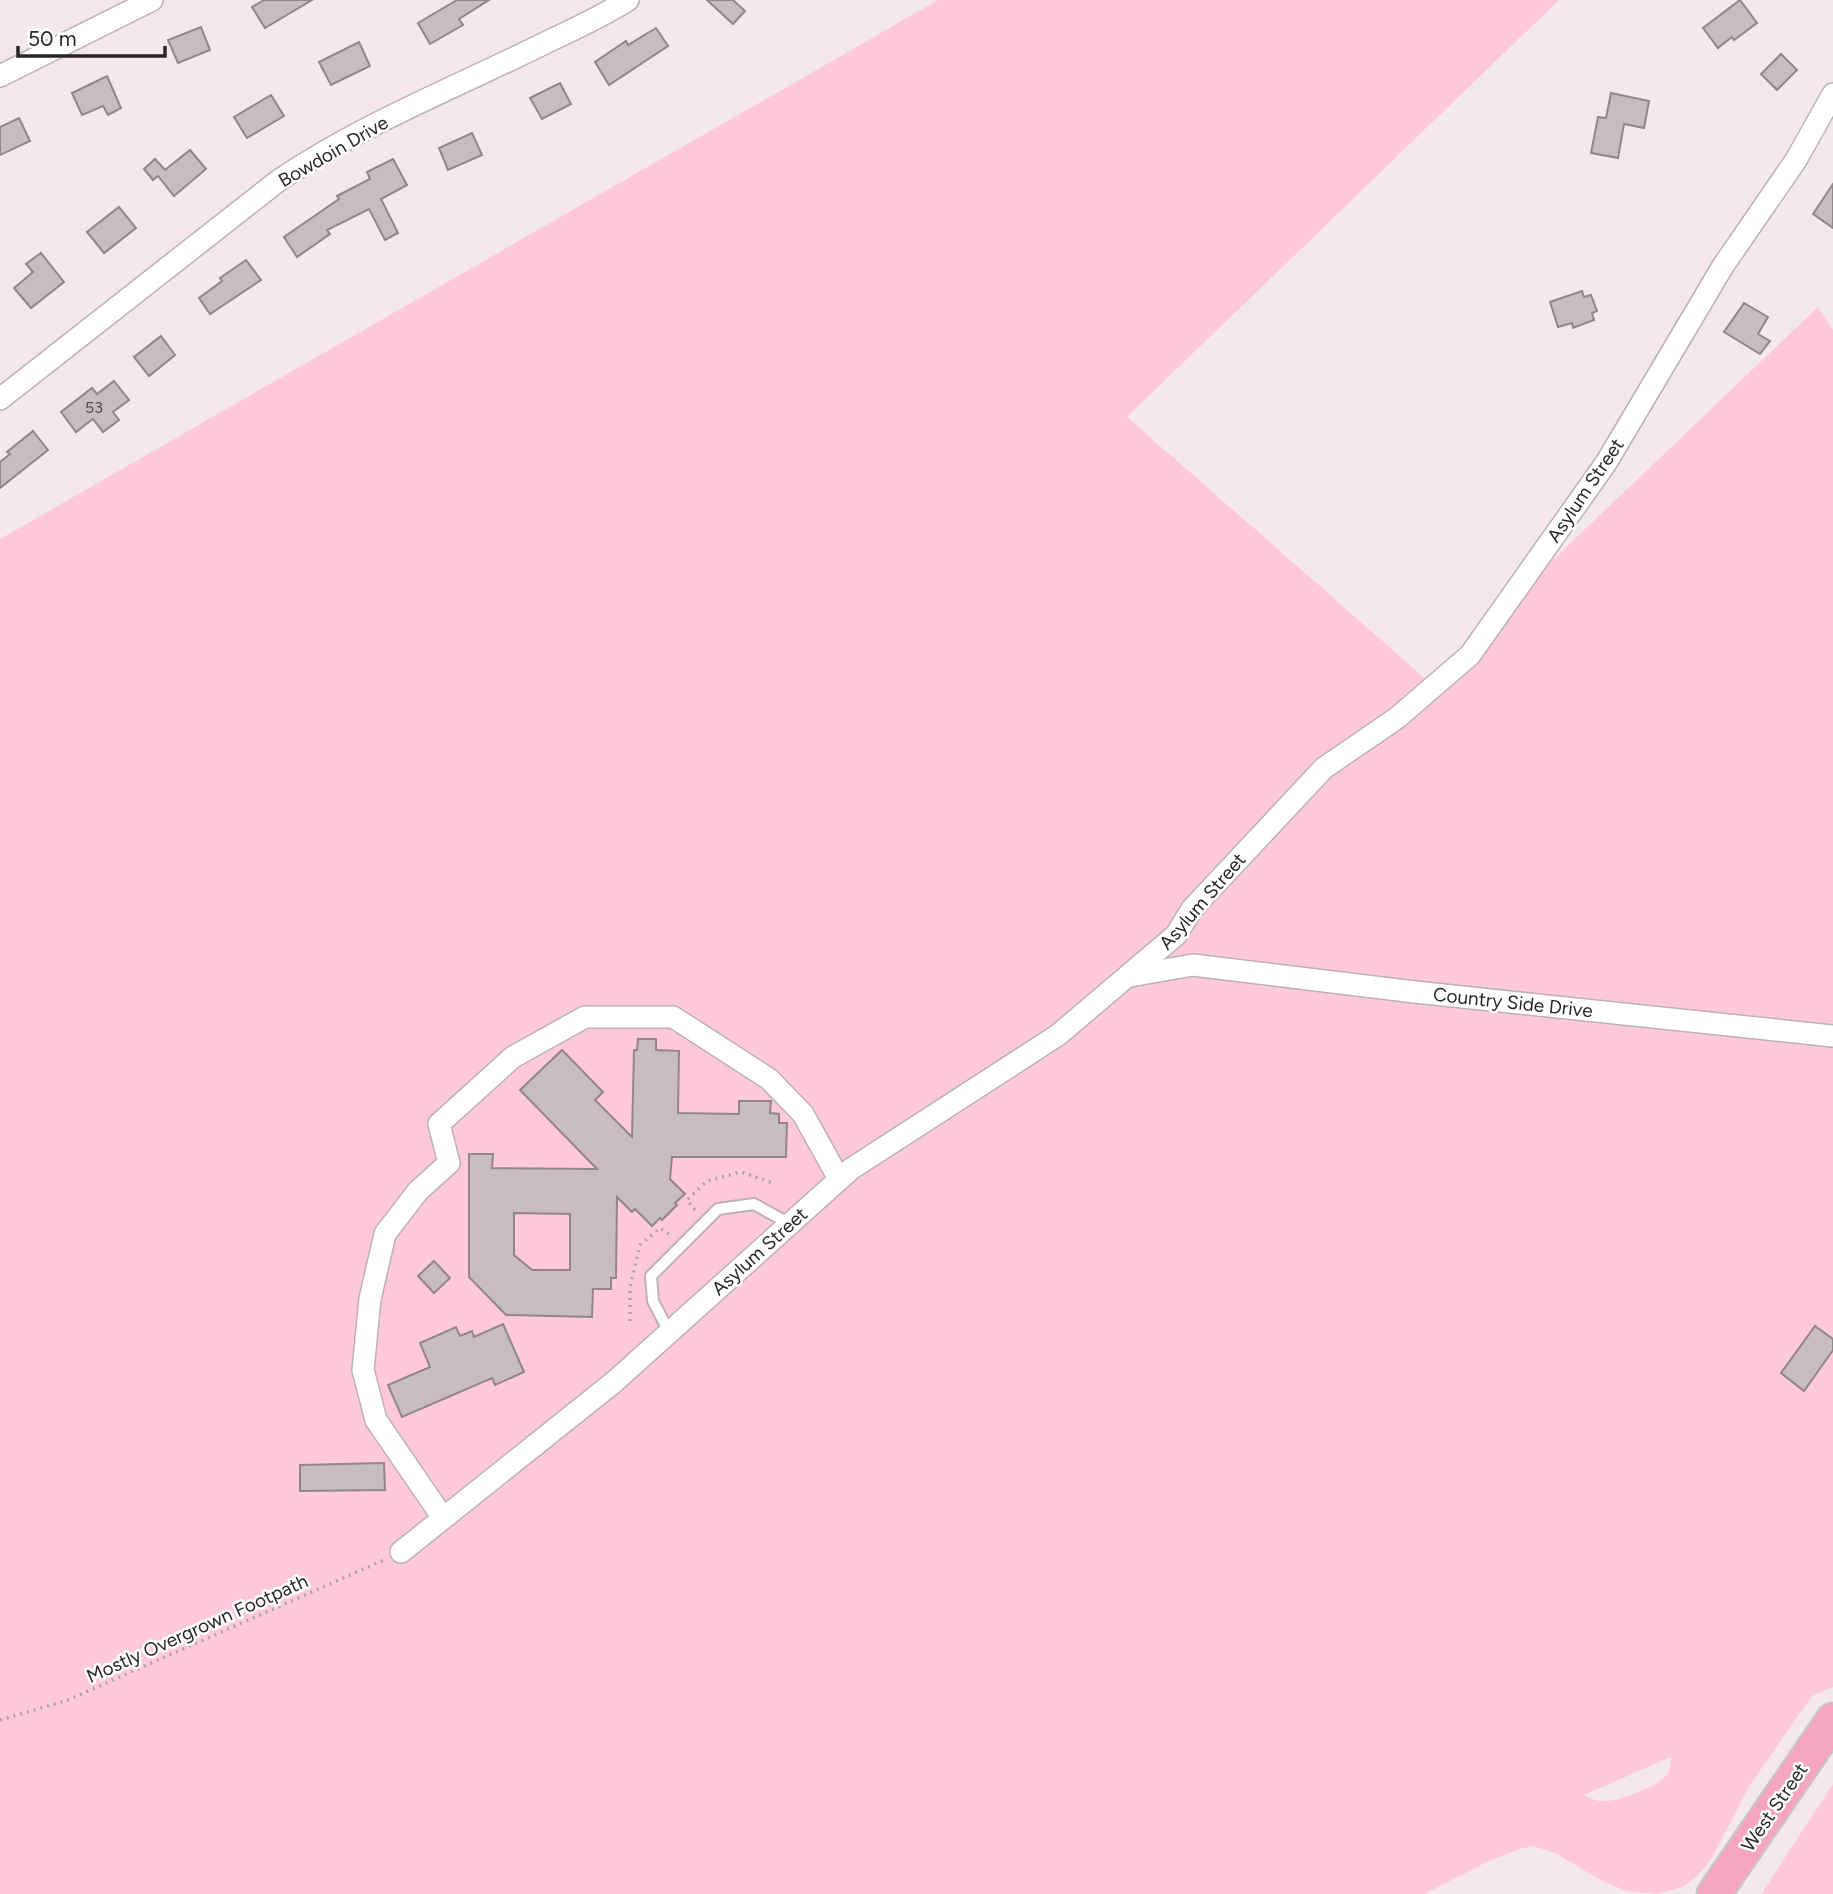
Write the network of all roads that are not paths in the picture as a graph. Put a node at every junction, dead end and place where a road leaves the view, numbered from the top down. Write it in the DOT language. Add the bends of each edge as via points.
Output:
graph roads {
  1 [pos="152,0"];
  2 [pos="628,0"];
  3 [pos="0,76"];
  4 [pos="1833,94"];
  5 [pos="0,399"];
  6 [pos="1176,935"];
  7 [pos="1193,965"];
  8 [pos="1129,976"];
  9 [pos="1833,1035"];
  10 [pos="839,1179"];
  11 [pos="790,1224"];
  12 [pos="669,1332"];
  13 [pos="443,1518"];
  14 [pos="401,1552"];
  15 [pos="1833,1720"];
  16 [pos="1714,1894"];
  1 -- 3 [label="street"];
  2 -- 5 [label="street, Bowdoin Drive" via="304,163"];
  4 -- 6 [label="street, Asylum Street" via="1796,160 1723,266 1606,463 1470,654 1397,718 1324,768 1200,900"];
  6 -- 7 [label="street" via="1182,957"];
  6 -- 8 [label="street, Asylum Street"];
  7 -- 8 [label="street, Country Side Drive"];
  7 -- 9 [label="street, Country Side Drive"];
  8 -- 10 [label="street, Asylum Street" via="1058,1035"];
  10 -- 11 [label="street, Asylum Street"];
  10 -- 13 [label="street" via="803,1114 769,1079 673,1017 585,1017 513,1057 439,1124 449,1164 418,1191 385,1234 370,1299 363,1370 376,1420"];
  11 -- 12 [label="street, Asylum Street"];
  11 -- 12 [label="lane" via="754,1204 718,1209 651,1276 653,1301"];
  12 -- 13 [label="street, Asylum Street" via="614,1382"];
  13 -- 14 [label="street, Asylum Street"];
  15 -- 16 [label="main road, West Street"];
}
